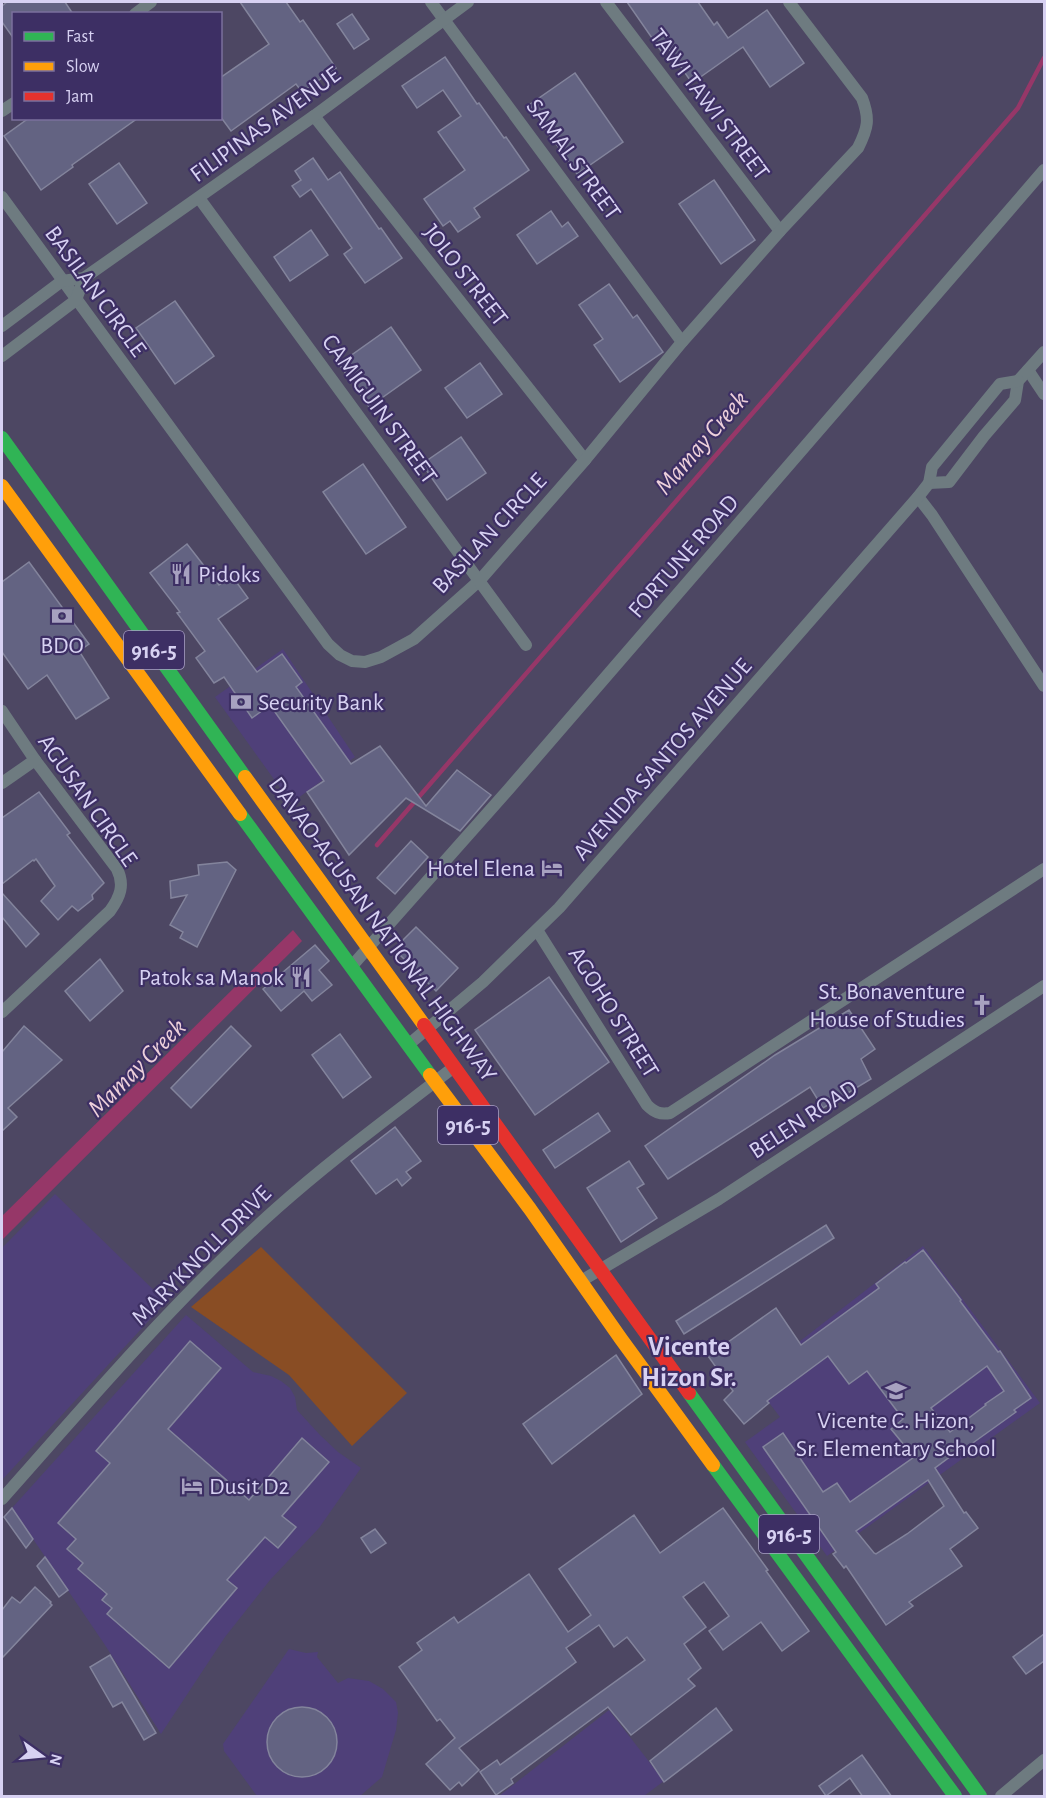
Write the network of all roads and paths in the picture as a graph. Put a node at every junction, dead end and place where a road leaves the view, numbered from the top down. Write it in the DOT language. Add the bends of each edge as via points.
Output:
graph roads {
  1 [pos="151,2"];
  2 [pos="431,2"];
  3 [pos="468,2"];
  4 [pos="606,2"];
  5 [pos="789,2"];
  6 [pos="138,12"];
  7 [pos="445,18"];
  8 [pos="314,116"];
  9 [pos="1044,170"];
  10 [pos="2,197"];
  11 [pos="199,198"];
  12 [pos="780,231"];
  13 [pos="84,278"];
  14 [pos="62,281"];
  15 [pos="76,300"];
  16 [pos="2,326"];
  17 [pos="682,342"];
  18 [pos="1044,352"];
  19 [pos="2,357"];
  20 [pos="1028,370"];
  21 [pos="1018,381"];
  22 [pos="1044,394"];
  23 [pos="2,438"];
  24 [pos="585,459"];
  25 [pos="929,483"];
  26 [pos="2,486"];
  27 [pos="918,497"];
  28 [pos="84,576"];
  29 [pos="480,580"];
  30 [pos="526,645"];
  31 [pos="1044,686"];
  32 [pos="2,711"];
  33 [pos="35,760"];
  34 [pos="2,783"];
  35 [pos="1044,869"];
  36 [pos="537,930"];
  37 [pos="368,948"];
  38 [pos="351,967"];
  39 [pos="1044,986"];
  40 [pos="2,1012"];
  41 [pos="427,1029"];
  42 [pos="408,1045"];
  43 [pos="454,1066"];
  44 [pos="435,1082"];
  45 [pos="515,1150"];
  46 [pos="496,1164"];
  47 [pos="600,1269"];
  48 [pos="581,1281"];
  49 [pos="2,1499"];
  50 [pos="1044,1760"];
  51 [pos="955,1797"];
  52 [pos="980,1797"];
  53 [pos="1001,1797"];
  1 -- 6 [label="street"];
  2 -- 7 [label="street, SAMAL STREET"];
  3 -- 7 [label="street, FILIPINAS AVENUE"];
  4 -- 12 [label="street, TAWI TAWI STREET"];
  5 -- 12 [label="street, BASILAN CIRCLE" via="862,98 867,122 858,148"];
  7 -- 8 [label="street, FILIPINAS AVENUE"];
  7 -- 17 [label="street, SAMAL STREET"];
  8 -- 11 [label="street, FILIPINAS AVENUE"];
  8 -- 24 [label="street, JOLO STREET"];
  9 -- 37 [label="street, FORTUNE ROAD"];
  10 -- 14 [label="street, BASILAN CIRCLE"];
  11 -- 13 [label="street, FILIPINAS AVENUE"];
  11 -- 29 [label="street, CAMIGUIN STREET"];
  12 -- 17 [label="street, BASILAN CIRCLE"];
  13 -- 14 [label="street, FILIPINAS AVENUE"];
  13 -- 15 [label="street"];
  14 -- 15 [label="street, BASILAN CIRCLE"];
  14 -- 16 [label="street, FILIPINAS AVENUE"];
  15 -- 19 [label="street"];
  15 -- 29 [label="street, BASILAN CIRCLE" via="328,644 340,655 352,662 365,662 393,651 414,639"];
  17 -- 24 [label="street, BASILAN CIRCLE"];
  18 -- 20 [label="street, AVENIDA SANTOS AVENUE"];
  20 -- 21 [label="street, AVENIDA SANTOS AVENUE"];
  20 -- 22 [label="street"];
  21 -- 25 [label="street, AVENIDA SANTOS AVENUE" via="1000,384 932,467"];
  21 -- 25 [label="street, AVENIDA SANTOS AVENUE" via="1015,400 949,482"];
  23 -- 28 [label="main road, DAVAO-AGUSAN NATIONAL HIGHWAY / 916-5"];
  24 -- 29 [label="street, BASILAN CIRCLE"];
  25 -- 27 [label="street, AVENIDA SANTOS AVENUE"];
  26 -- 28 [label="main road, DAVAO-AGUSAN NATIONAL HIGHWAY / 916-5"];
  27 -- 31 [label="street"];
  27 -- 36 [label="street, AVENIDA SANTOS AVENUE"];
  28 -- 37 [label="main road, DAVAO-AGUSAN NATIONAL HIGHWAY / 916-5"];
  28 -- 38 [label="main road, DAVAO-AGUSAN NATIONAL HIGHWAY / 916-5"];
  29 -- 30 [label="street, CAMIGUIN STREET"];
  32 -- 33 [label="street, AGUSAN CIRCLE"];
  33 -- 34 [label="street"];
  33 -- 40 [label="street, AGUSAN CIRCLE" via="117,869 121,890 110,911"];
  35 -- 36 [label="street, AGOHO STREET" via="670,1113 658,1113 647,1106"];
  36 -- 41 [label="street, AVENIDA SANTOS AVENUE"];
  37 -- 38 [label="street, FORTUNE ROAD"];
  37 -- 41 [label="main road, DAVAO-AGUSAN NATIONAL HIGHWAY / 916-5"];
  38 -- 42 [label="main road, DAVAO-AGUSAN NATIONAL HIGHWAY / 916-5"];
  39 -- 47 [label="street, BELEN ROAD" via="719,1199"];
  41 -- 42 [label="street, AVENIDA SANTOS AVENUE"];
  41 -- 43 [label="main road, DAVAO-AGUSAN NATIONAL HIGHWAY / 916-5"];
  42 -- 44 [label="main road, DAVAO-AGUSAN NATIONAL HIGHWAY / 916-5"];
  43 -- 44 [label="street, MARYKNOLL DRIVE"];
  43 -- 45 [label="main road, DAVAO-AGUSAN NATIONAL HIGHWAY / 916-5"];
  44 -- 46 [label="main road, DAVAO-AGUSAN NATIONAL HIGHWAY / 916-5"];
  44 -- 49 [label="street, MARYKNOLL DRIVE" via="314,1175 258,1226 170,1312"];
  45 -- 46 [label="main road"];
  45 -- 47 [label="main road, DAVAO-AGUSAN NATIONAL HIGHWAY / 916-5"];
  46 -- 48 [label="main road, DAVAO-AGUSAN NATIONAL HIGHWAY / 916-5"];
  47 -- 48 [label="street, BELEN ROAD"];
  47 -- 52 [label="main road, DAVAO-AGUSAN NATIONAL HIGHWAY / 916-5"];
  48 -- 51 [label="main road, DAVAO-AGUSAN NATIONAL HIGHWAY / 916-5"];
  50 -- 53 [label="street"];
}
